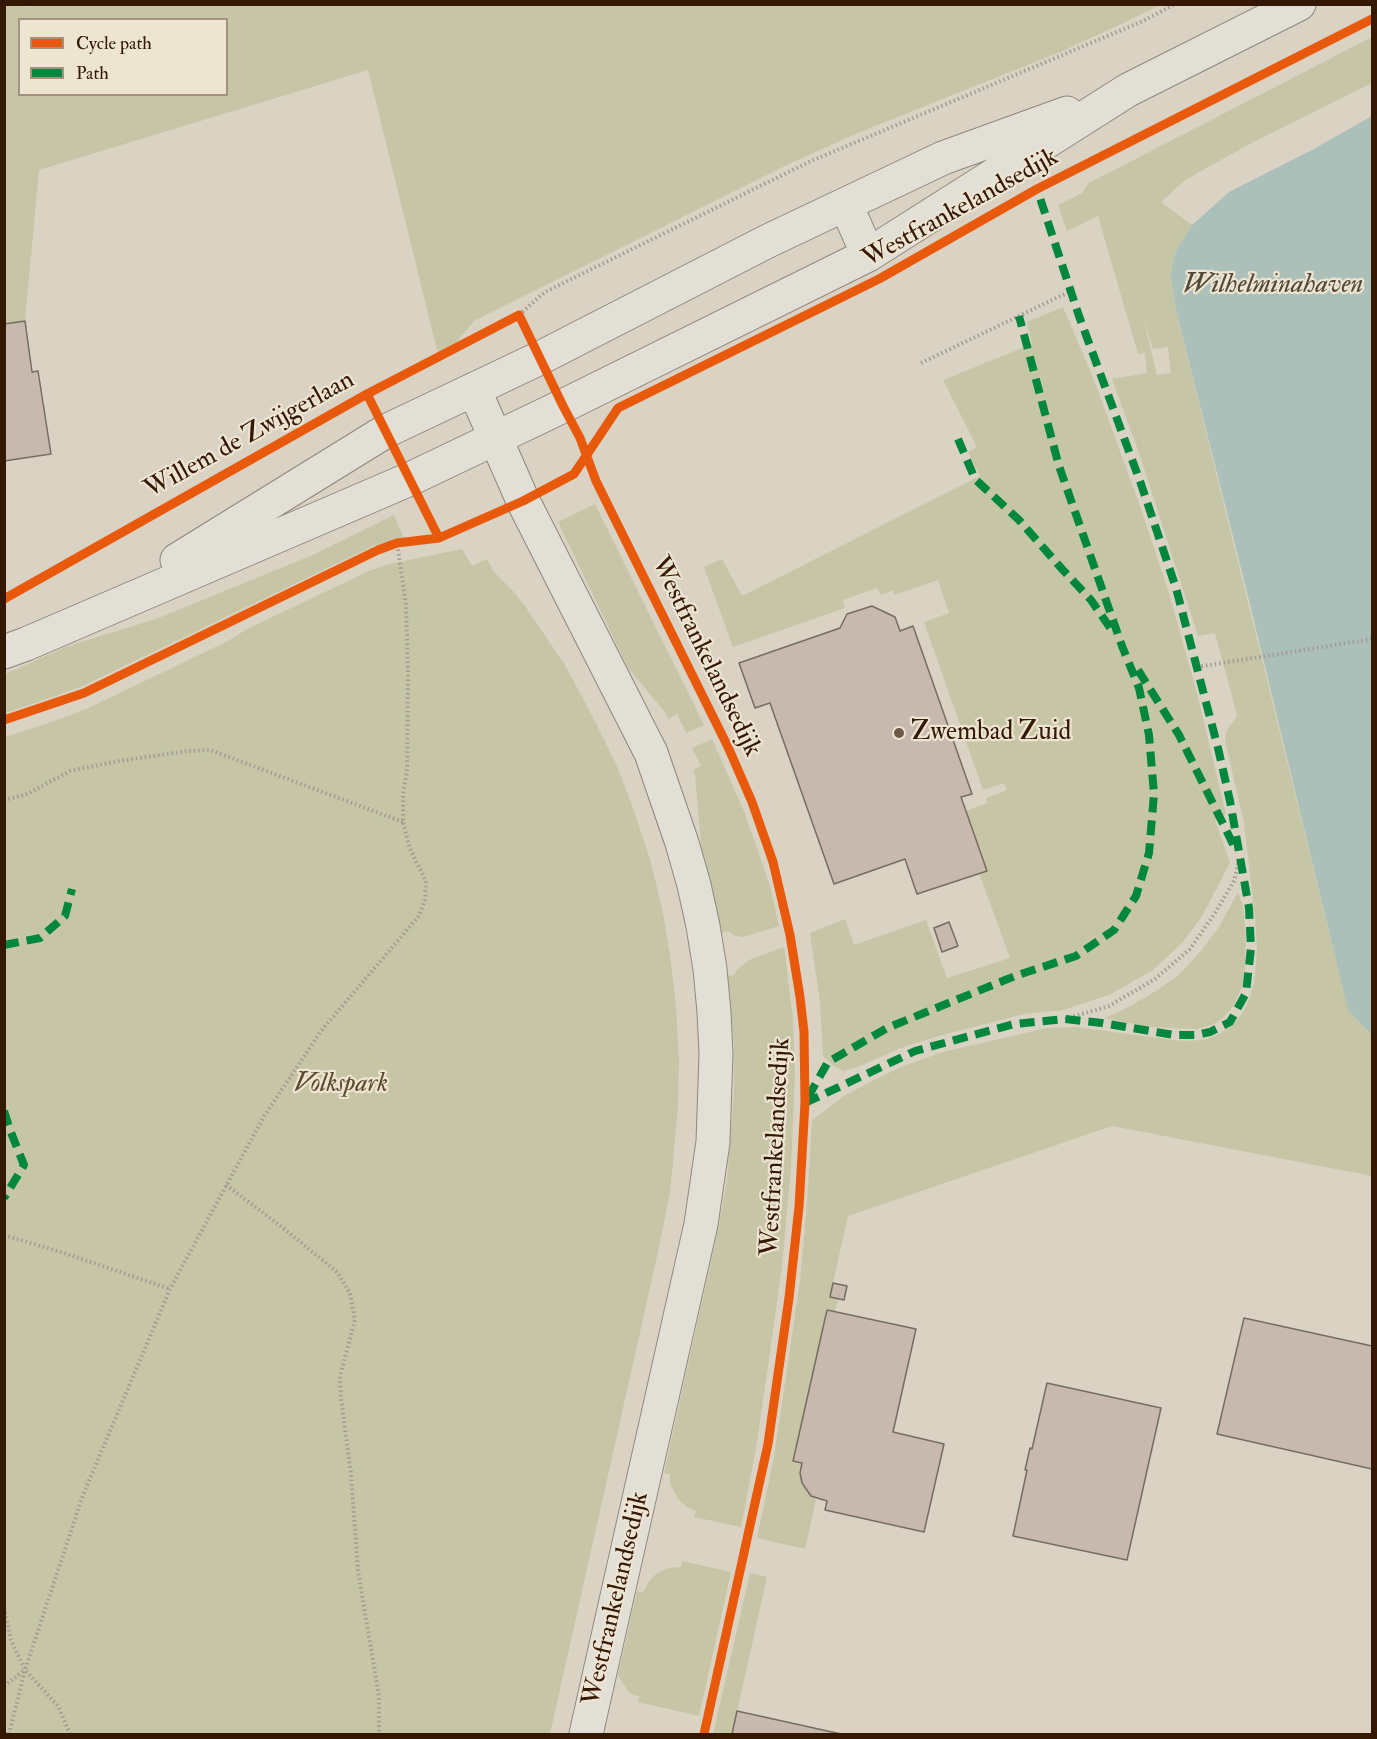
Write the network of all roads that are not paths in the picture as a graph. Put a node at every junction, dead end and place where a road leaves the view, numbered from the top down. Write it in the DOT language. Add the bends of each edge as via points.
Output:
graph roads {
  1 [pos="1299,4"];
  2 [pos="1128,90"];
  3 [pos="846,205"];
  4 [pos="868,255"];
  5 [pos="474,389"];
  6 [pos="496,438"];
  7 [pos="87,617"];
  8 [pos="4,652"];
  9 [pos="586,1734"];
  1 -- 2 [label="street, Westfrankelandsedijk"];
  2 -- 3 [label="street, Westfrankelandsedijk" via="943,158"];
  2 -- 4 [label="street, Westfrankelandsedijk"];
  3 -- 4 [label="street, Westfrankelandsedijk"];
  3 -- 5 [label="street, Westfrankelandsedijk"];
  4 -- 6 [label="street, Westfrankelandsedijk"];
  5 -- 6 [label="street, Westfrankelandsedijk"];
  5 -- 7 [label="street" via="386,430"];
  6 -- 7 [label="street" via="410,479"];
  6 -- 9 [label="street, Westfrankelandsedijk" via="523,501 651,753 694,885 714,1012 713,1142 701,1224"];
  7 -- 8 [label="street"];
}
